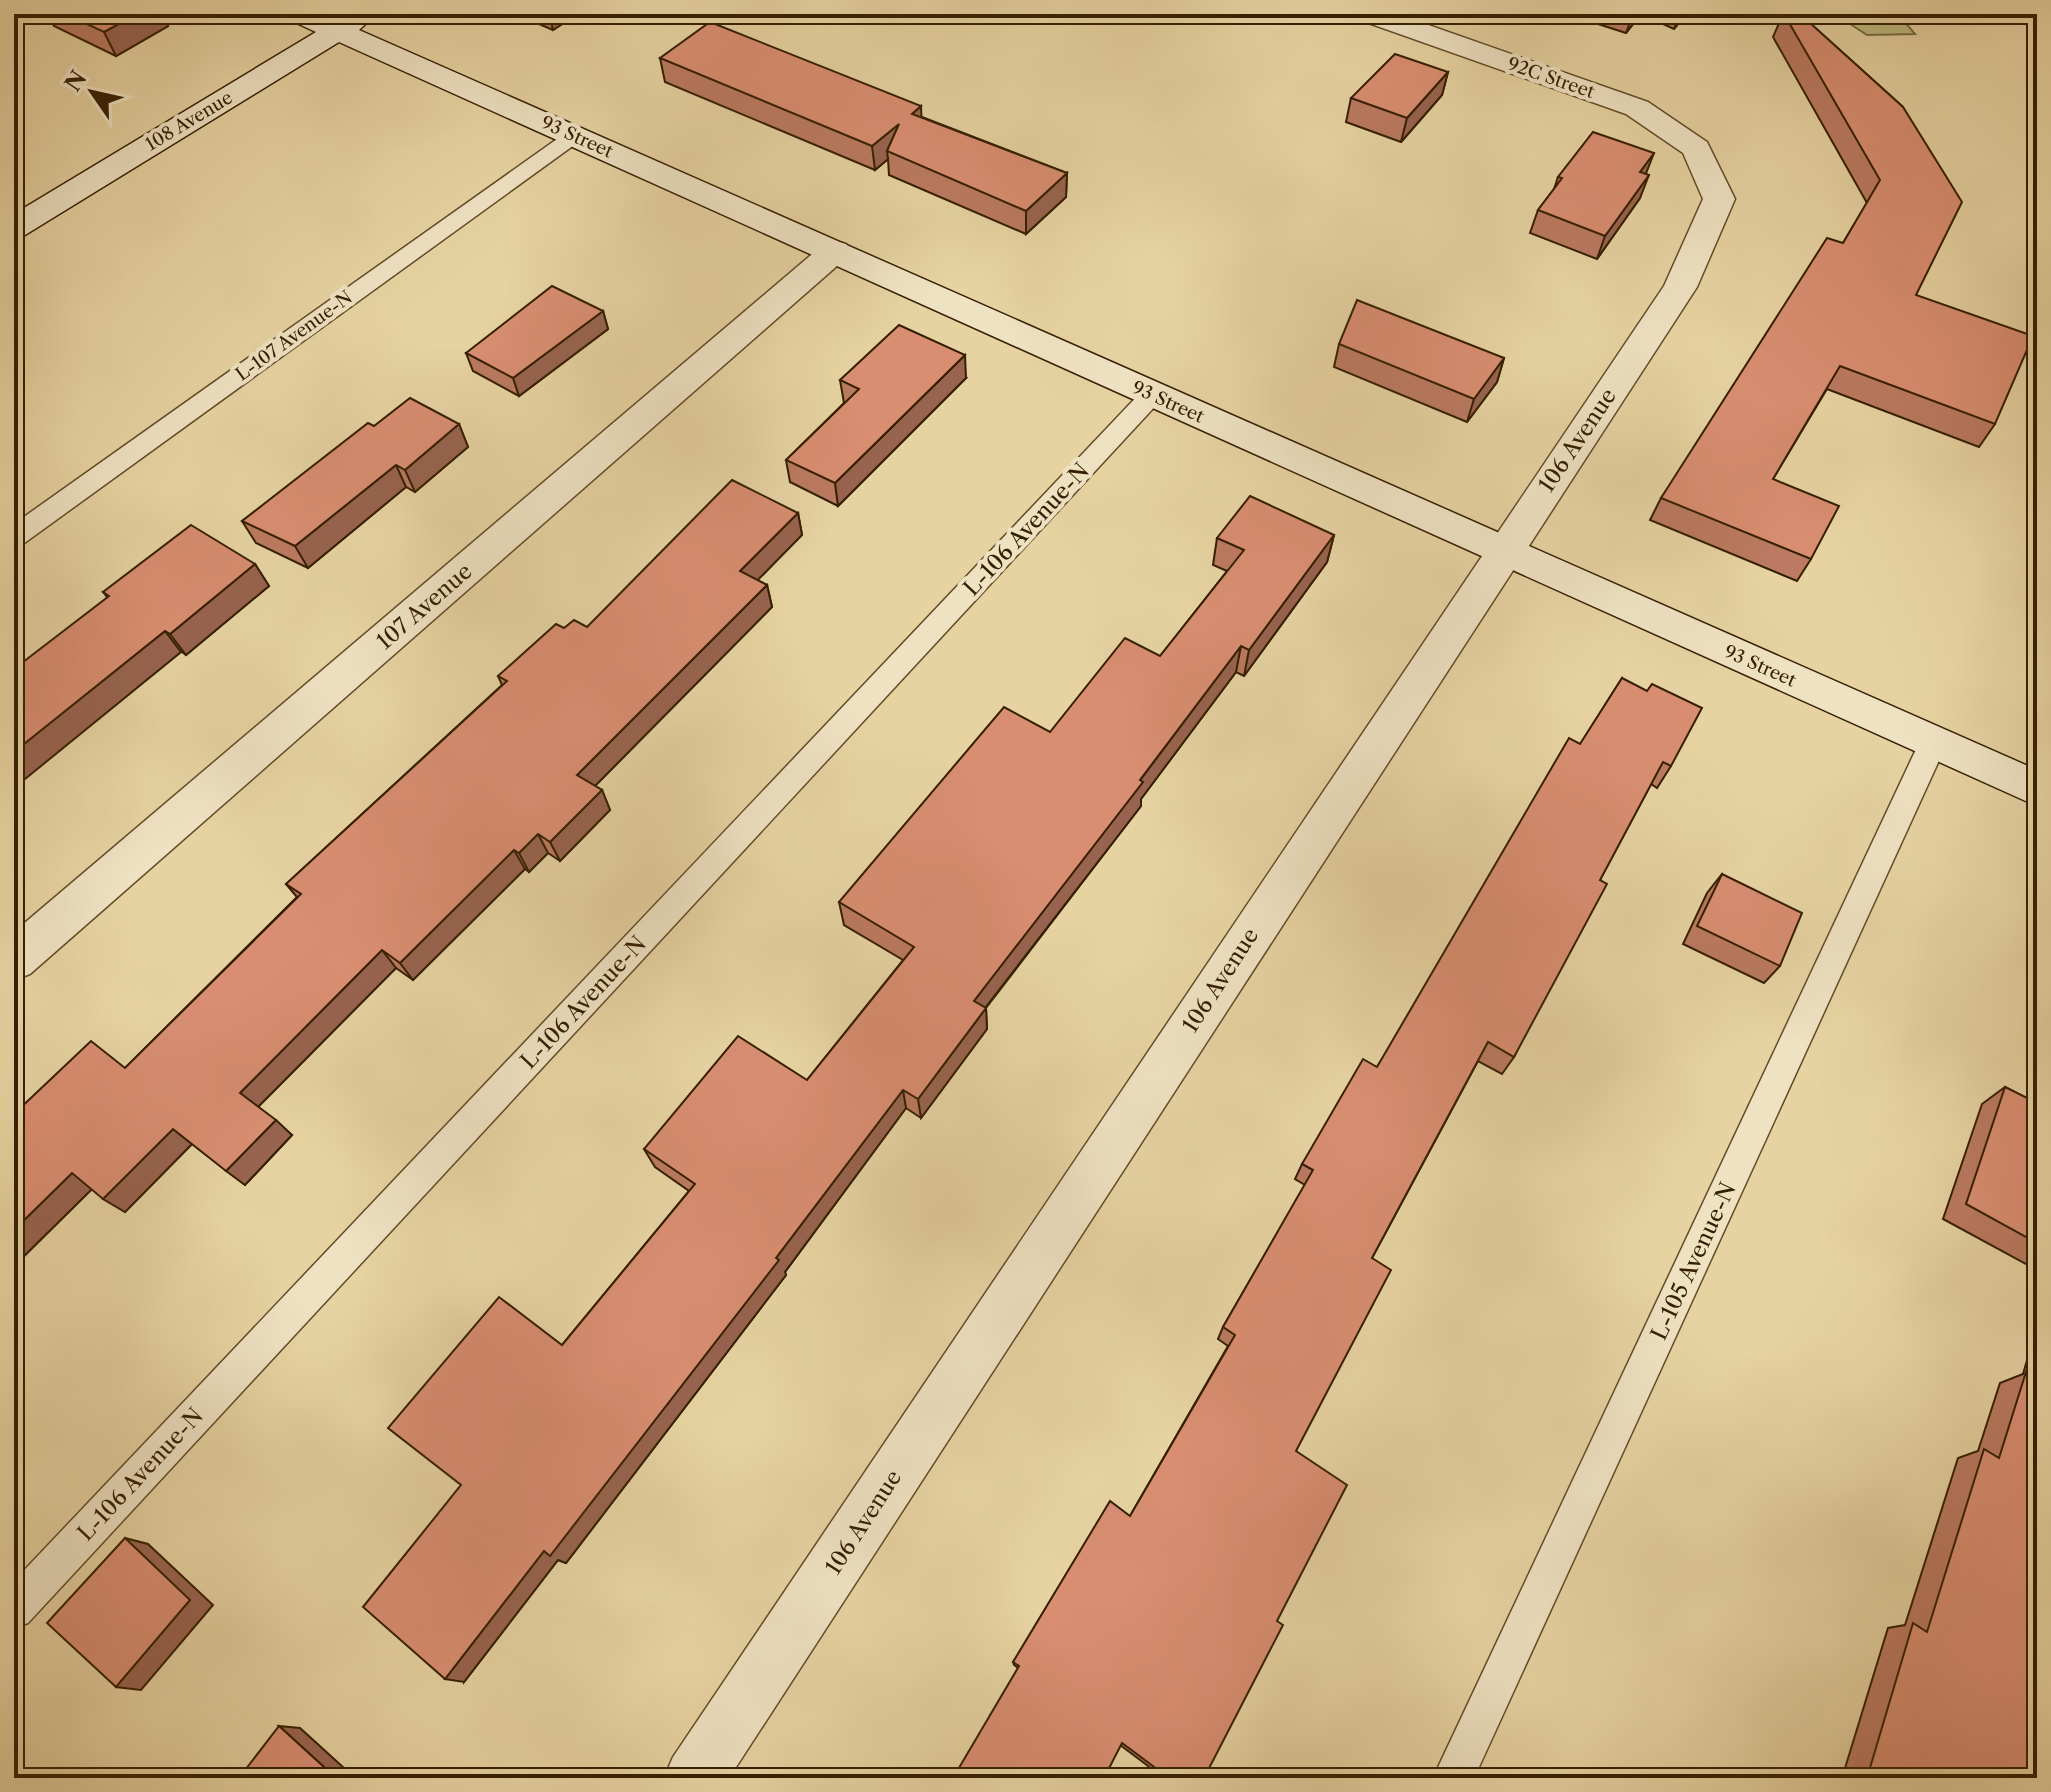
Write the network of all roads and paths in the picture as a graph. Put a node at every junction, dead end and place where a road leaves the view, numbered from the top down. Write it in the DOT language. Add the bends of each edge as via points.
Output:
graph roads {
  1 [pos="300,14"];
  2 [pos="1370,14"];
  3 [pos="351,22"];
  4 [pos="574,136"];
  5 [pos="1708,175"];
  6 [pos="14,228"];
  7 [pos="835,251"];
  8 [pos="1152,395"];
  9 [pos="14,537"];
  10 [pos="1502,552"];
  11 [pos="1933,743"];
  12 [pos="2037,789"];
  13 [pos="14,960"];
  14 [pos="14,1609"];
  15 [pos="694,1778"];
  16 [pos="1453,1778"];
  1 -- 3 [label="street, 93 Street"];
  2 -- 5 [label="street, 92C Street" via="1637,108 1696,148"];
  3 -- 4 [label="street, 93 Street"];
  3 -- 6 [label="street, 108 Avenue"];
  4 -- 7 [label="street, 93 Street"];
  4 -- 9 [label="lane, L-107 Avenue-N"];
  5 -- 10 [label="street, 106 Avenue" via="1719,199 1680,287"];
  7 -- 8 [label="street, 93 Street"];
  7 -- 13 [label="street, 107 Avenue"];
  8 -- 10 [label="street, 93 Street"];
  8 -- 14 [label="lane, L-106 Avenue-N"];
  10 -- 11 [label="street, 93 Street"];
  10 -- 15 [label="street, 106 Avenue"];
  11 -- 12 [label="street, 93 Street"];
  11 -- 16 [label="lane, L-105 Avenue-N"];
}
